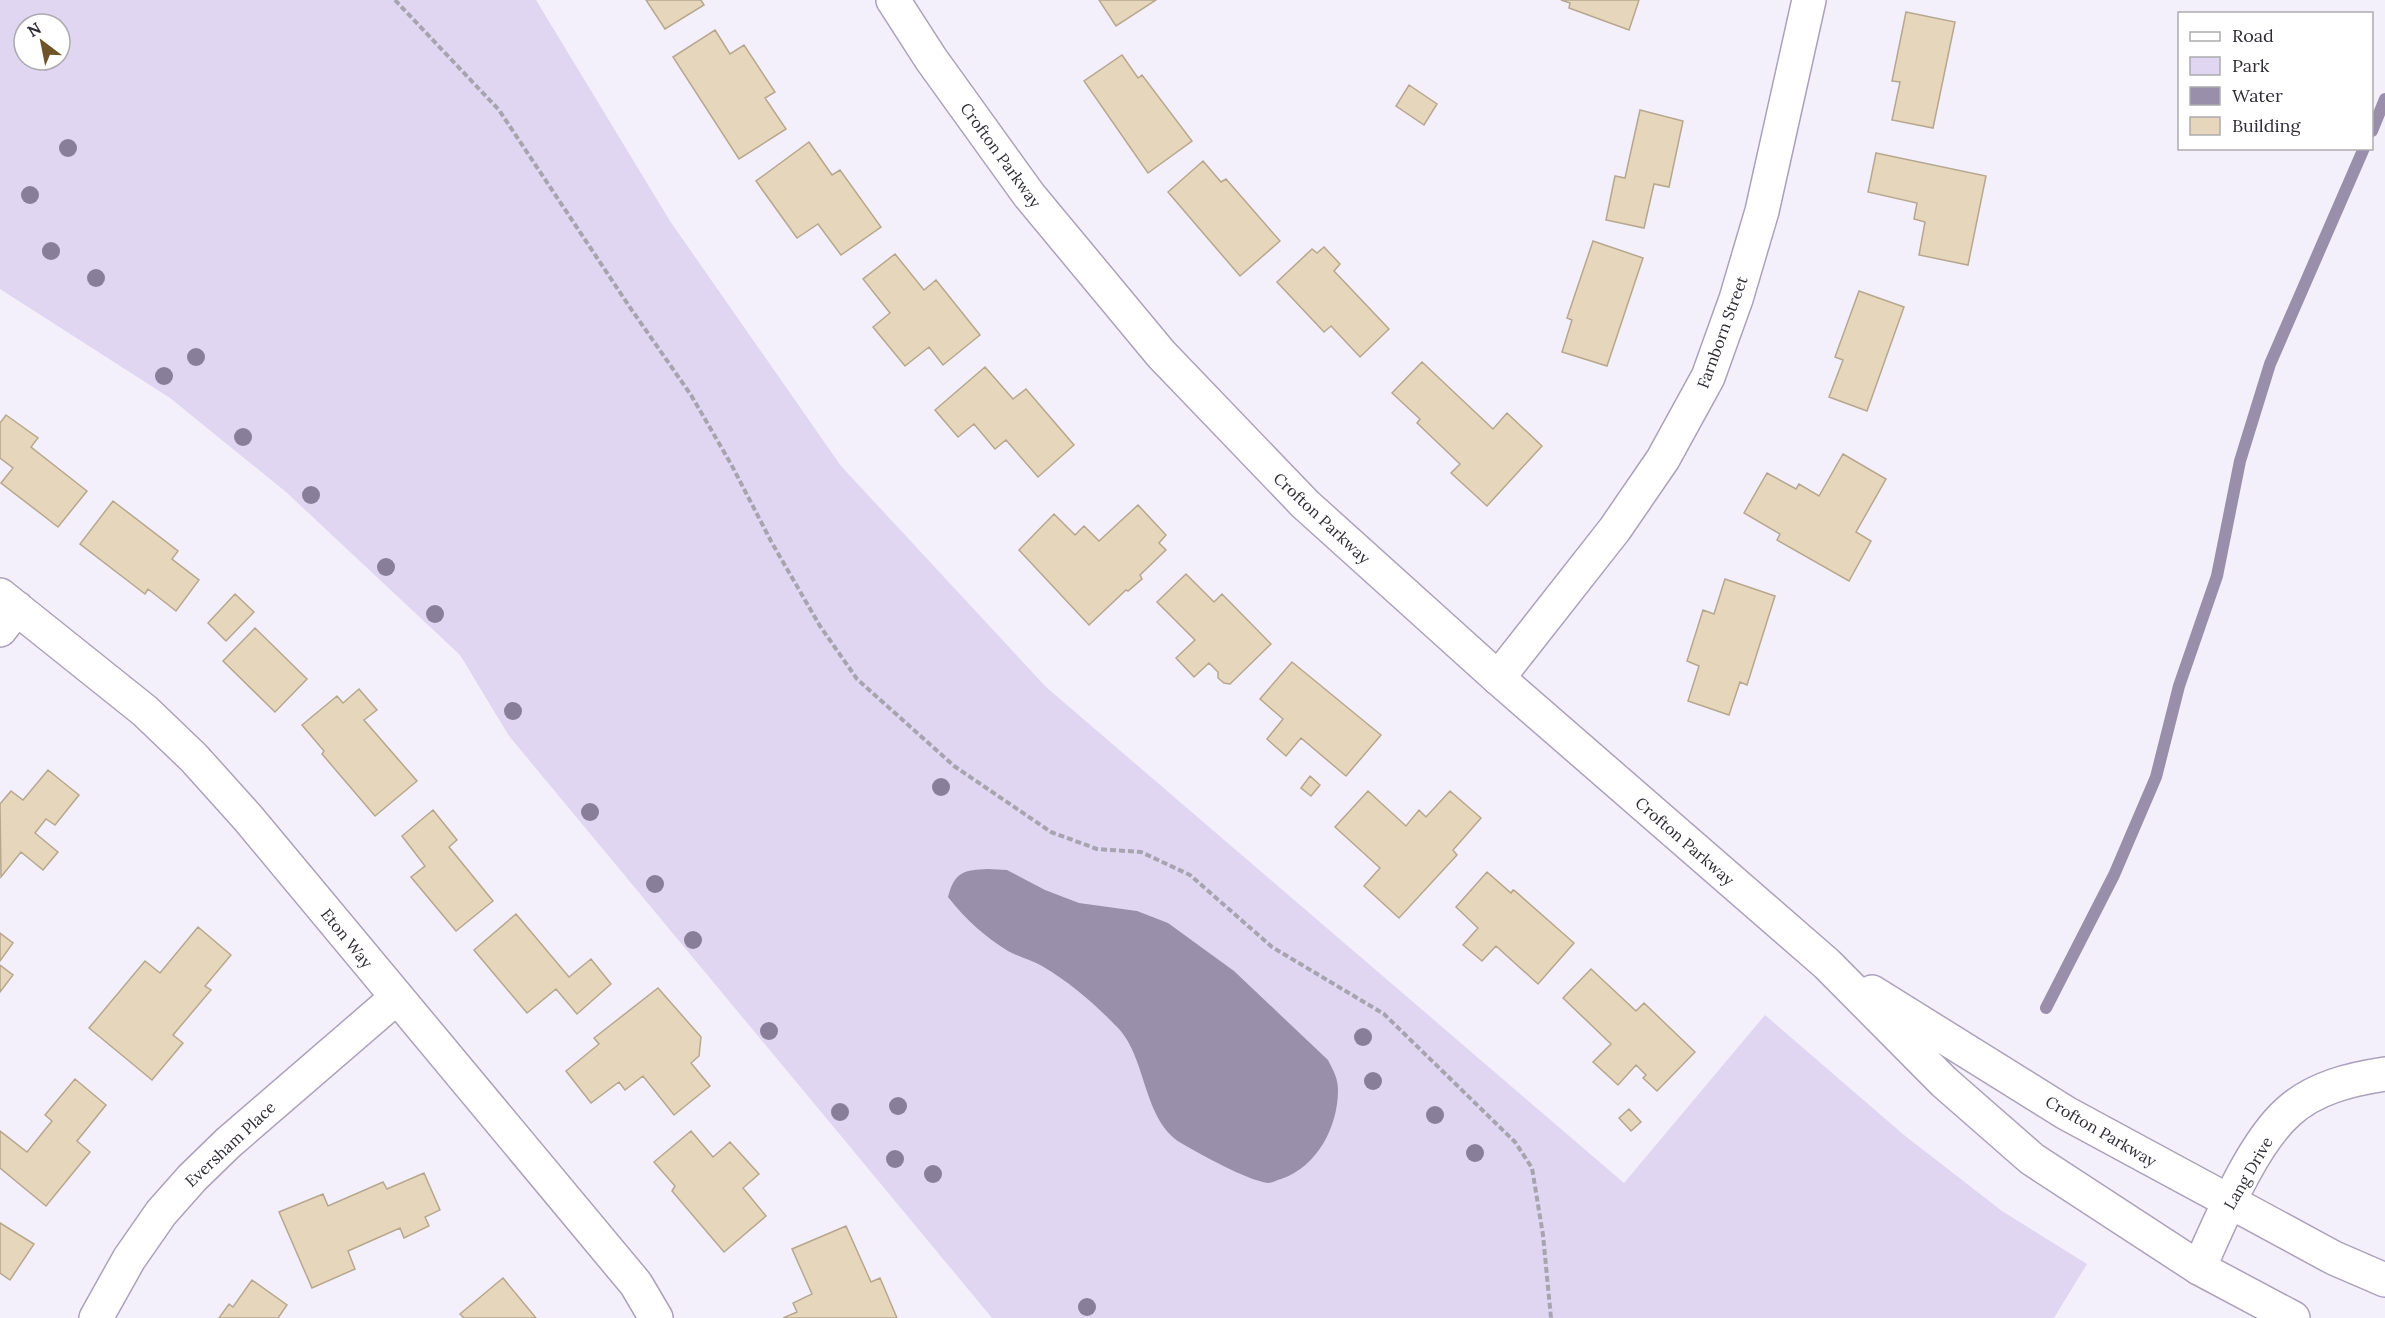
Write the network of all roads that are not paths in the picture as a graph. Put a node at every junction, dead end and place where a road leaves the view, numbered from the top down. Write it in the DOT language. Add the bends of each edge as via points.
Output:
graph roads {
  1 [pos="893,0"];
  2 [pos="1809,0"];
  3 [pos="6,611"];
  4 [pos="1498,678"];
  5 [pos="1827,964"];
  6 [pos="396,998"];
  7 [pos="2385,1074"];
  8 [pos="2229,1203"];
  9 [pos="2199,1268"];
  10 [pos="2385,1280"];
  11 [pos="96,1318"];
  12 [pos="656,1318"];
  13 [pos="2293,1318"];
  1 -- 4 [label="street, Crofton Parkway" via="1029,195 1161,354 1305,504"];
  2 -- 4 [label="street, Farnborn Street" via="1762,210 1708,377 1664,459"];
  3 -- 6 [label="street, Eton Way" via="145,711 194,758"];
  4 -- 5 [label="street, Crofton Parkway"];
  5 -- 8 [label="street, Crofton Parkway" via="2066,1113"];
  5 -- 9 [label="street, Crofton Parkway" via="1944,1082 2032,1159"];
  6 -- 11 [label="street, Eversham Place" via="228,1143 192,1179 161,1213 129,1259"];
  6 -- 12 [label="street, Eton Way" via="636,1284"];
  7 -- 8 [label="street, Lang Drive" via="2353,1078 2314,1094 2287,1112 2261,1145"];
  8 -- 9 [label="street, Lang Drive"];
  8 -- 10 [label="street, Crofton Parkway"];
  9 -- 13 [label="street, Crofton Parkway"];
}
